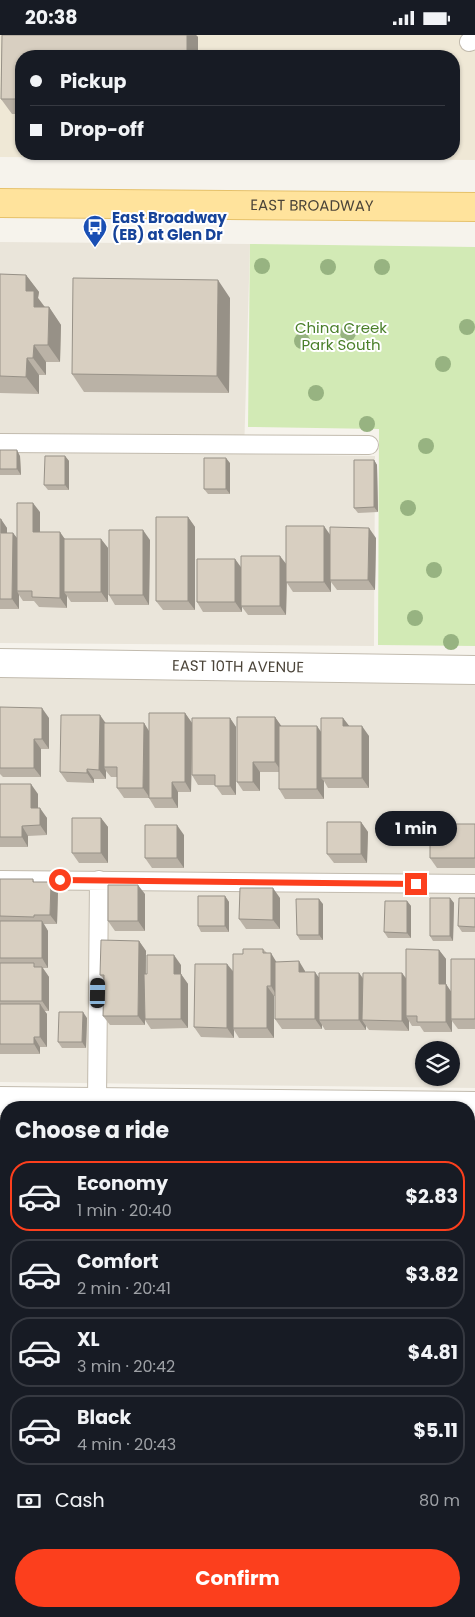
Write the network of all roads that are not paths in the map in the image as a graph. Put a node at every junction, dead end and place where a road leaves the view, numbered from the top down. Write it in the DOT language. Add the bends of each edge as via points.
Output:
graph roads {
  1 [pos="0,203"];
  2 [pos="475,207"];
  3 [pos="0,443"];
  4 [pos="369,445"];
  5 [pos="0,663"];
  6 [pos="475,670"];
  7 [pos="0,880"];
  8 [pos="99,880"];
  9 [pos="475,884"];
  10 [pos="0,1101"];
  11 [pos="97,1101"];
  1 -- 2 [label="main road, EAST BROADWAY"];
  3 -- 4 [label="lane"];
  5 -- 6 [label="street, EAST 10TH AVENUE"];
  7 -- 8 [label="lane"];
  8 -- 9 [label="lane"];
  8 -- 11 [label="lane"];
  10 -- 11 [label="street"];
}
